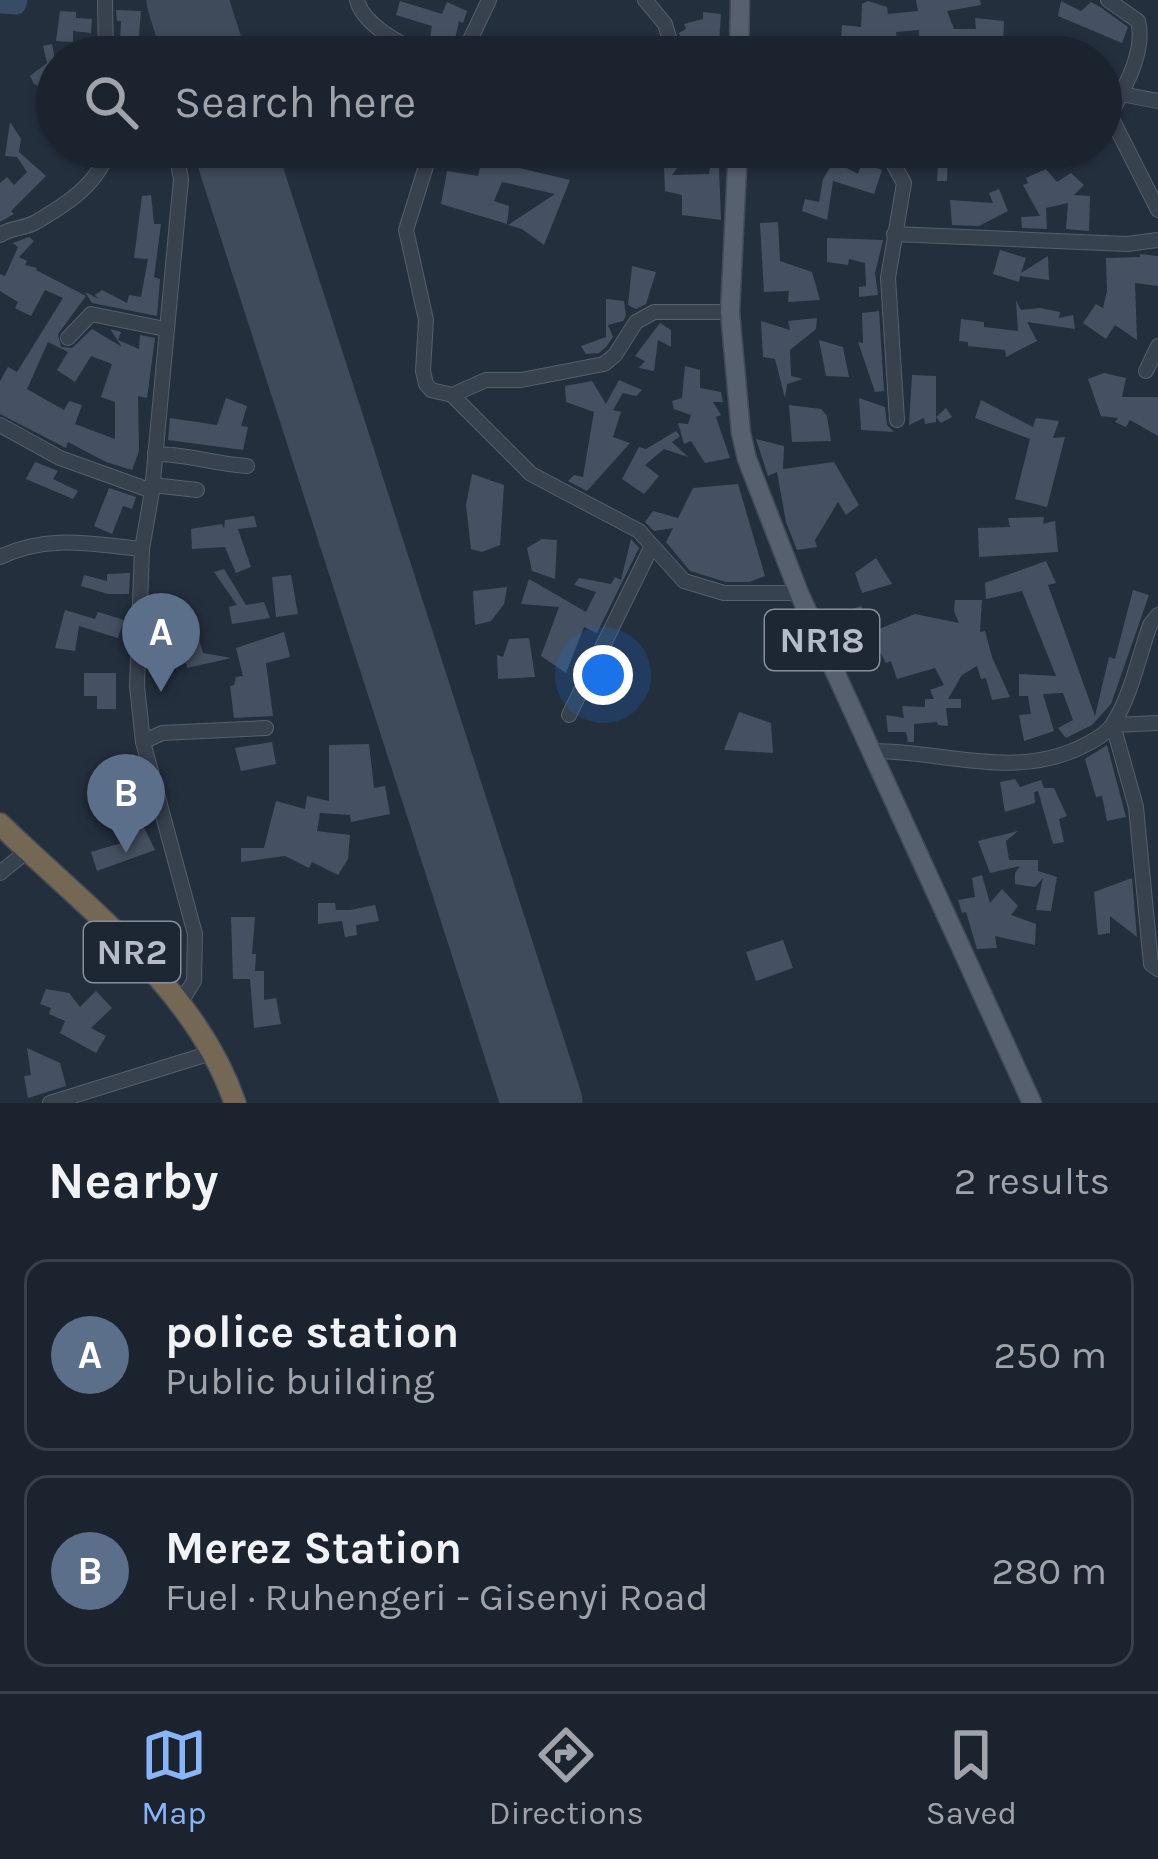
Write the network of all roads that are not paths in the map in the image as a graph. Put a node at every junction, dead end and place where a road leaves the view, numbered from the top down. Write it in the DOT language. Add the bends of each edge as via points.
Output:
graph roads {
  1 [pos="105,0"];
  2 [pos="357,0"];
  3 [pos="489,0"];
  4 [pos="645,0"];
  5 [pos="740,0"];
  6 [pos="1108,0"];
  7 [pos="106,36"];
  8 [pos="390,36"];
  9 [pos="472,36"];
  10 [pos="668,36"];
  11 [pos="739,36"];
  12 [pos="1122,91"];
  13 [pos="1122,94"];
  14 [pos="1158,101"];
  15 [pos="1122,147"];
  16 [pos="100,168"];
  17 [pos="179,168"];
  18 [pos="426,168"];
  19 [pos="737,168"];
  20 [pos="896,168"];
  21 [pos="1158,210"];
  22 [pos="894,234"];
  23 [pos="0,235"];
  24 [pos="1158,240"];
  25 [pos="730,312"];
  26 [pos="165,329"];
  27 [pos="68,338"];
  28 [pos="1158,346"];
  29 [pos="1146,371"];
  30 [pos="452,395"];
  31 [pos="897,420"];
  32 [pos="0,425"];
  33 [pos="155,454"];
  34 [pos="247,466"];
  35 [pos="153,488"];
  36 [pos="197,490"];
  37 [pos="652,548"];
  38 [pos="142,549"];
  39 [pos="0,557"];
  40 [pos="800,593"];
  41 [pos="1158,615"];
  42 [pos="569,715"];
  43 [pos="1158,723"];
  44 [pos="1113,725"];
  45 [pos="266,728"];
  46 [pos="143,742"];
  47 [pos="873,751"];
  48 [pos="0,824"];
  49 [pos="27,850"];
  50 [pos="0,873"];
  51 [pos="1158,969"];
  52 [pos="179,1006"];
  53 [pos="212,1053"];
  54 [pos="50,1103"];
  55 [pos="235,1103"];
  56 [pos="1032,1103"];
  1 -- 7 [label="street"];
  2 -- 8 [label="street"];
  3 -- 9 [label="street"];
  4 -- 10 [label="street"];
  5 -- 11 [label="main road"];
  6 -- 12 [label="street" via="1138,21 1141,34"];
  13 -- 14 [label="street"];
  15 -- 21 [label="street"];
  16 -- 23 [label="street" via="38,222"];
  17 -- 26 [label="street"];
  18 -- 30 [label="street" via="406,241 426,320 426,384"];
  19 -- 25 [label="main road, NR18"];
  20 -- 22 [label="street" via="904,183"];
  22 -- 24 [label="street"];
  22 -- 31 [label="street" via="888,278"];
  25 -- 30 [label="street" via="654,311 604,364 486,380"];
  25 -- 40 [label="main road, NR18" via="744,446"];
  26 -- 27 [label="street" via="91,314"];
  26 -- 33 [label="street"];
  28 -- 29 [label="street"];
  30 -- 37 [label="street" via="531,474 639,531"];
  32 -- 35 [label="street" via="60,458"];
  33 -- 34 [label="street"];
  33 -- 35 [label="street"];
  35 -- 36 [label="street"];
  35 -- 38 [label="street"];
  37 -- 40 [label="street" via="700,588"];
  37 -- 42 [label="street"];
  38 -- 39 [label="street" via="50,541"];
  38 -- 46 [label="street"];
  40 -- 47 [label="main road, NR18"];
  41 -- 44 [label="street"];
  43 -- 44 [label="street"];
  44 -- 47 [label="street" via="1063,756 1013,765"];
  44 -- 51 [label="street" via="1136,807 1151,964"];
  45 -- 46 [label="street"];
  46 -- 52 [label="street" via="195,934 194,981"];
  47 -- 56 [label="main road, NR18"];
  48 -- 49 [label="highway, NR2"];
  49 -- 50 [label="street"];
  49 -- 52 [label="highway, NR2"];
  52 -- 53 [label="highway, NR2"];
  53 -- 54 [label="street"];
  53 -- 55 [label="highway, NR2"];
}
